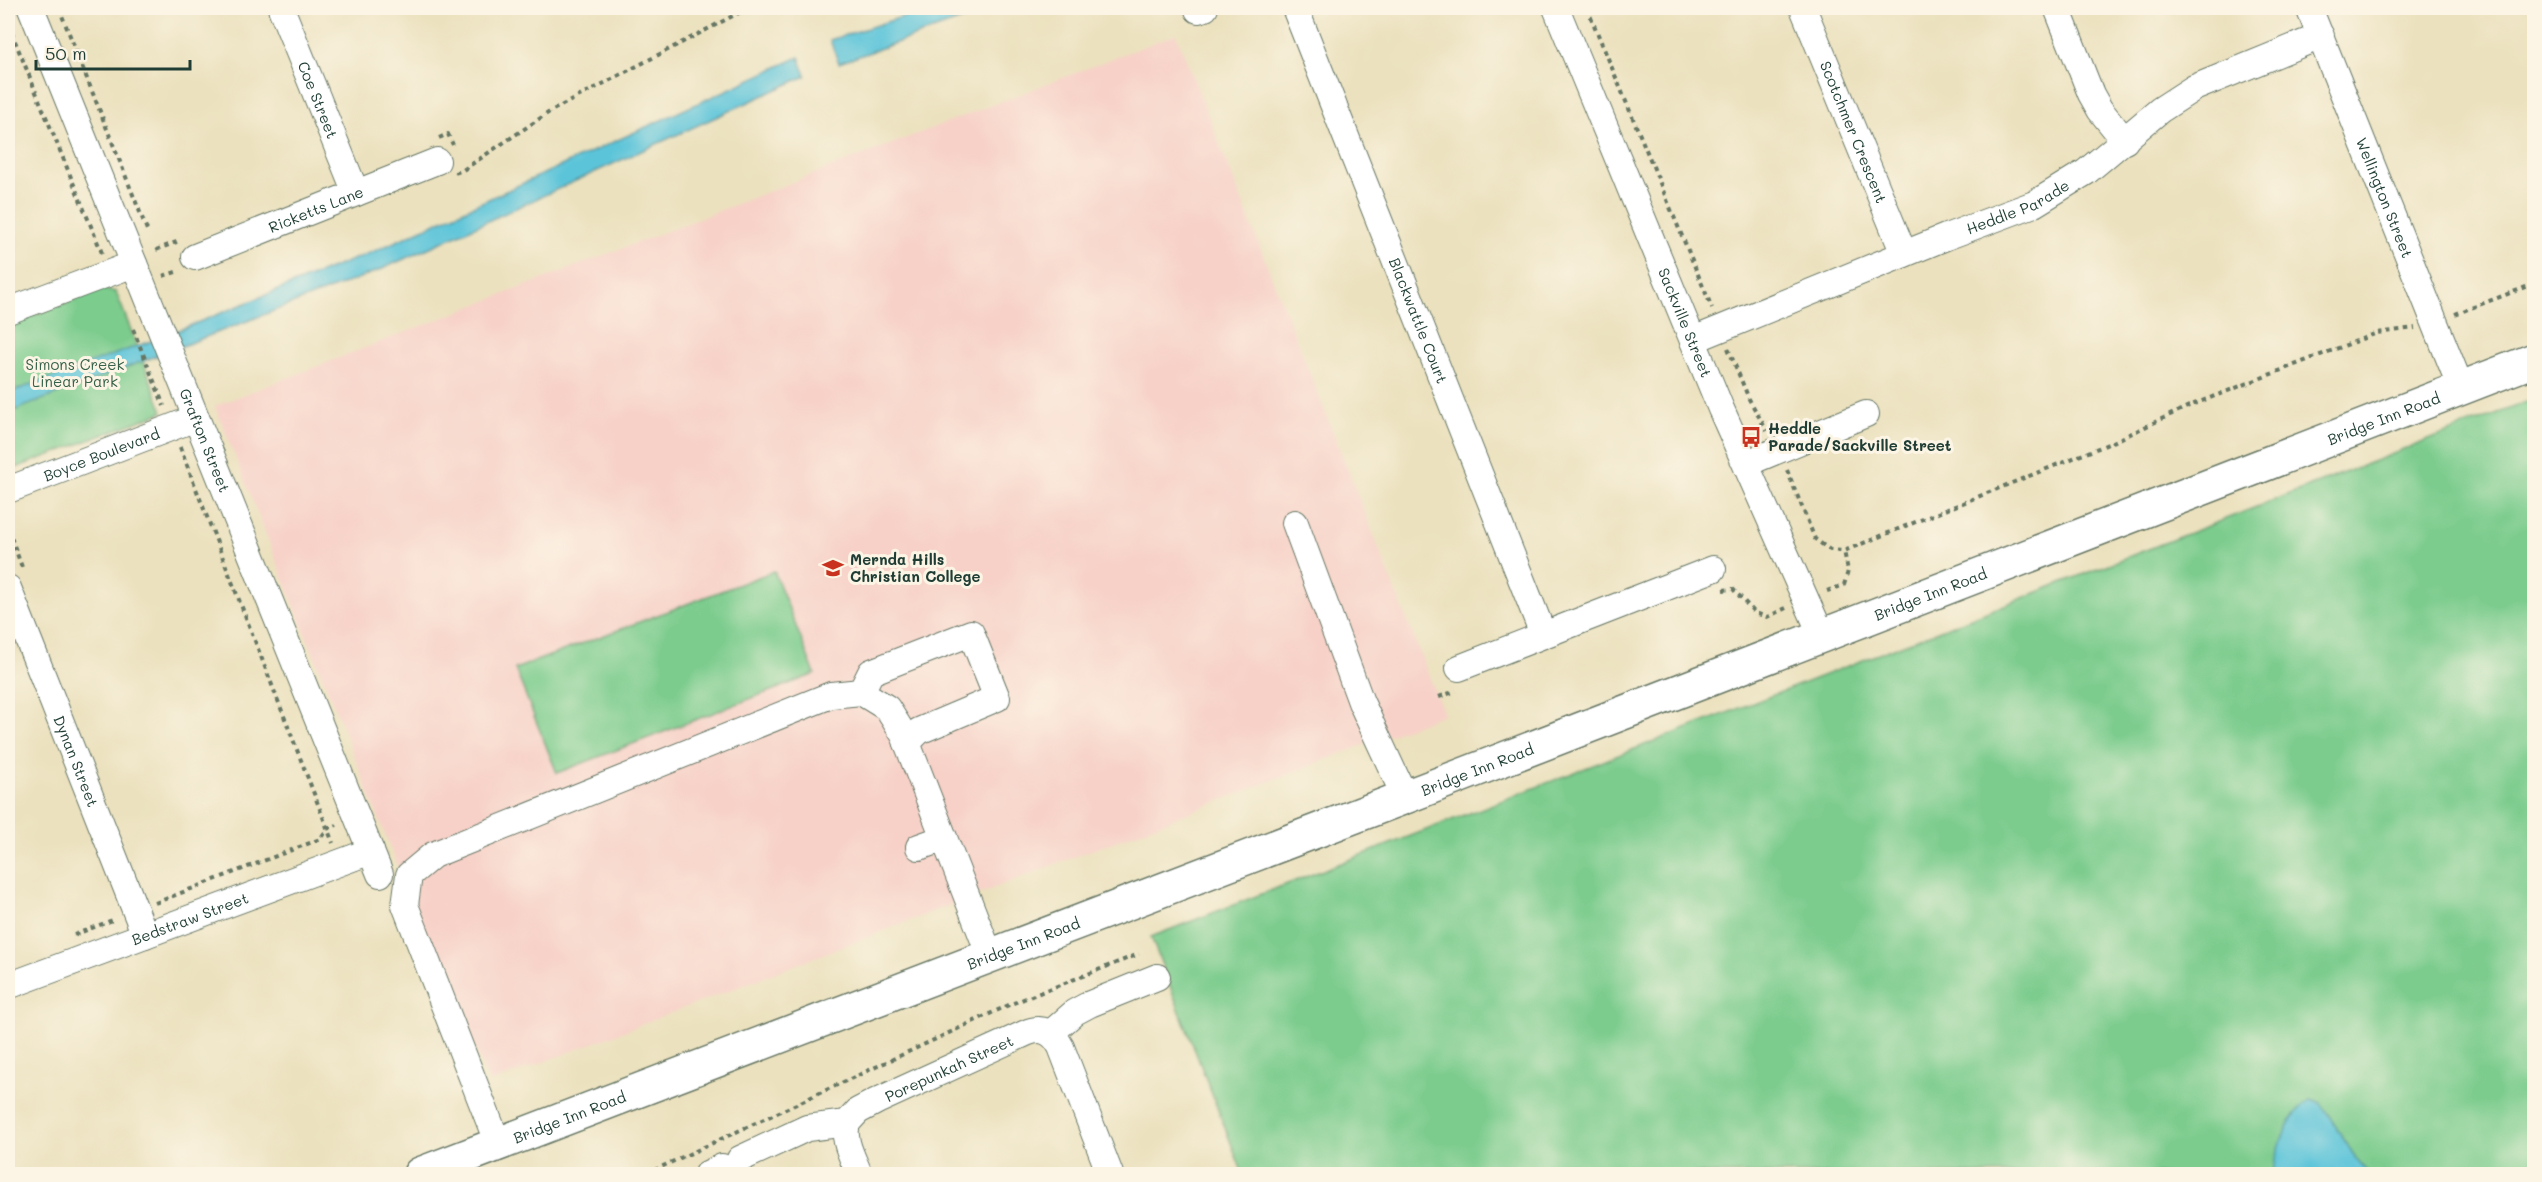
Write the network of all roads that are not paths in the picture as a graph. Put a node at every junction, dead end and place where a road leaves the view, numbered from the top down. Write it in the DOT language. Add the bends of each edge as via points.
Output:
graph roads {
  1 [pos="31,8"];
  2 [pos="281,8"];
  3 [pos="1295,8"];
  4 [pos="1556,8"];
  5 [pos="1803,8"];
  6 [pos="2057,8"];
  7 [pos="2309,8"];
  8 [pos="2320,36"];
  9 [pos="2125,141"];
  10 [pos="445,154"];
  11 [pos="356,193"];
  12 [pos="1904,254"];
  13 [pos="195,257"];
  14 [pos="146,262"];
  15 [pos="8,311"];
  16 [pos="1693,340"];
  17 [pos="2535,360"];
  18 [pos="2461,388"];
  19 [pos="1866,414"];
  20 [pos="196,418"];
  21 [pos="1747,463"];
  22 [pos="8,490"];
  23 [pos="1295,523"];
  24 [pos="1712,580"];
  25 [pos="8,588"];
  26 [pos="1543,634"];
  27 [pos="1822,636"];
  28 [pos="1459,679"];
  29 [pos="861,692"];
  30 [pos="907,743"];
  31 [pos="1405,797"];
  32 [pos="944,838"];
  33 [pos="919,847"];
  34 [pos="376,862"];
  35 [pos="145,935"];
  36 [pos="990,956"];
  37 [pos="1157,977"];
  38 [pos="8,986"];
  39 [pos="1051,1033"];
  40 [pos="848,1123"];
  41 [pos="498,1144"];
  42 [pos="723,1167"];
  43 [pos="420,1174"];
  44 [pos="859,1174"];
  45 [pos="1110,1174"];
  1 -- 14 [label="street, Grafton Street"];
  2 -- 11 [label="street, Coe Street"];
  3 -- 26 [label="street, Blackwattle Court"];
  4 -- 16 [label="street, Sackville Street"];
  5 -- 12 [label="street, Scotchmer Crescent"];
  6 -- 9 [label="street" via="2091,94"];
  7 -- 8 [label="street, Wellington Street"];
  8 -- 9 [label="street, Heddle Parade" via="2194,88 2160,110"];
  8 -- 18 [label="street, Wellington Street"];
  9 -- 12 [label="street, Heddle Parade" via="2086,172 2034,204"];
  10 -- 11 [label="street, Ricketts Lane"];
  11 -- 13 [label="street, Ricketts Lane"];
  12 -- 16 [label="street, Heddle Parade"];
  14 -- 15 [label="street"];
  14 -- 20 [label="street, Grafton Street" via="147,296"];
  16 -- 21 [label="street, Sackville Street"];
  17 -- 18 [label="main road, Bridge Inn Road"];
  18 -- 27 [label="main road, Bridge Inn Road"];
  19 -- 21 [label="street"];
  20 -- 22 [label="street, Boyce Boulevard"];
  20 -- 34 [label="street, Grafton Street"];
  21 -- 27 [label="street, Sackville Street"];
  23 -- 31 [label="street" via="1361,702"];
  24 -- 26 [label="street"];
  25 -- 35 [label="street, Dynan Street"];
  26 -- 28 [label="street"];
  27 -- 31 [label="main road, Bridge Inn Road"];
  29 -- 30 [label="street" via="887,708"];
  29 -- 30 [label="street" via="871,672 971,633 997,698 919,731"];
  29 -- 41 [label="street" via="831,695 455,846 433,855 409,875 405,905"];
  30 -- 32 [label="street"];
  31 -- 36 [label="main road, Bridge Inn Road"];
  32 -- 33 [label="street"];
  32 -- 36 [label="street"];
  34 -- 35 [label="street, Bedstraw Street" via="340,862"];
  35 -- 38 [label="street, Bedstraw Street"];
  36 -- 41 [label="main road, Bridge Inn Road"];
  37 -- 39 [label="street" via="1090,1004"];
  39 -- 40 [label="street, Porepunkah Street" via="1040,1029 1026,1033 858,1111"];
  39 -- 45 [label="street" via="1061,1047"];
  40 -- 42 [label="street" via="807,1128"];
  40 -- 44 [label="street" via="846,1142"];
  41 -- 43 [label="main road, Bridge Inn Road"];
}
